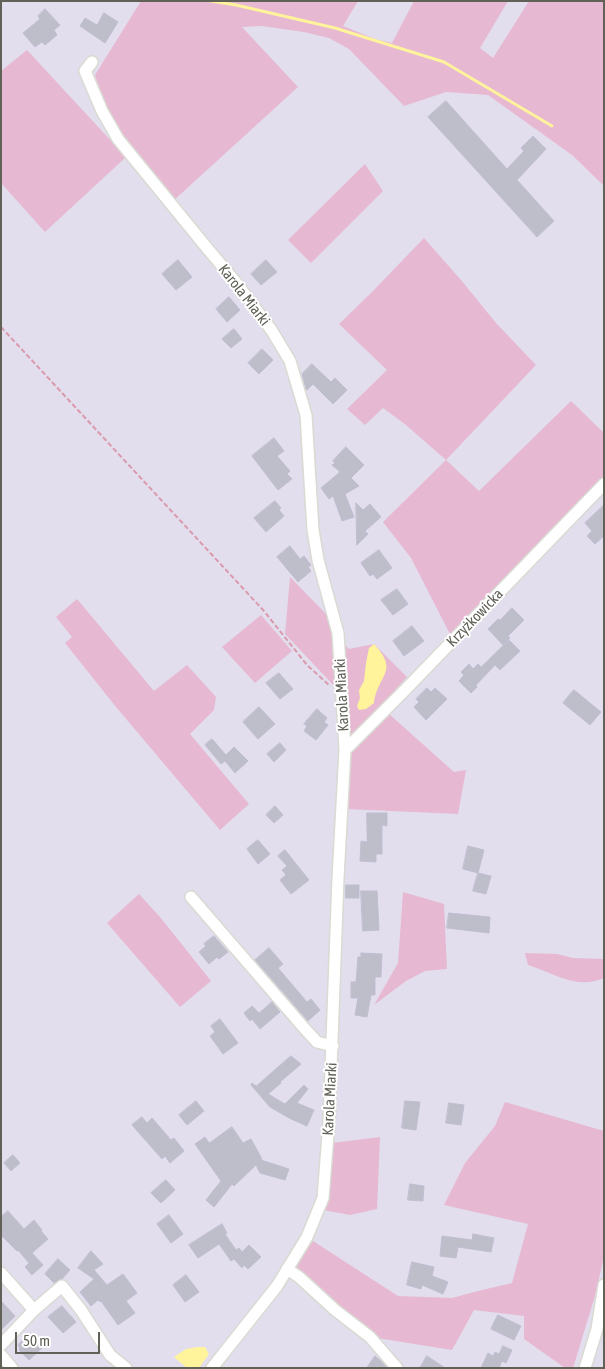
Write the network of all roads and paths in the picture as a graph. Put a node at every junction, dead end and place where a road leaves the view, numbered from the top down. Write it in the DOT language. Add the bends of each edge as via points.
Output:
graph roads {
  1 [pos="92,62"];
  2 [pos="1,326"];
  3 [pos="604,484"];
  4 [pos="342,696"];
  5 [pos="345,750"];
  6 [pos="192,897"];
  7 [pos="333,1046"];
  8 [pos="287,1269"];
  9 [pos="1,1273"];
  10 [pos="604,1285"];
  11 [pos="34,1310"];
  12 [pos="1,1345"];
  13 [pos="1,1355"];
  14 [pos="12,1368"];
  15 [pos="126,1368"];
  16 [pos="212,1368"];
  17 [pos="397,1368"];
  18 [pos="586,1368"];
  1 -- 4 [label="street, Karola Miarki" via="85,71 118,140 238,285 290,361 306,415 313,530 338,633"];
  2 -- 4 [label="path" via="264,611 307,665"];
  3 -- 5 [label="street, Krzyżkowicka"];
  4 -- 5 [label="street, Karola Miarki"];
  5 -- 7 [label="street, Karola Miarki"];
  6 -- 7 [label="street" via="317,1042"];
  7 -- 8 [label="street, Karola Miarki" via="323,1198 307,1237"];
  8 -- 16 [label="street, Karola Miarki"];
  8 -- 17 [label="street" via="370,1337"];
  9 -- 11 [label="street"];
  10 -- 18 [label="street"];
  11 -- 12 [label="street"];
  11 -- 15 [label="street" via="62,1286 110,1355"];
  13 -- 14 [label="street"];
}
